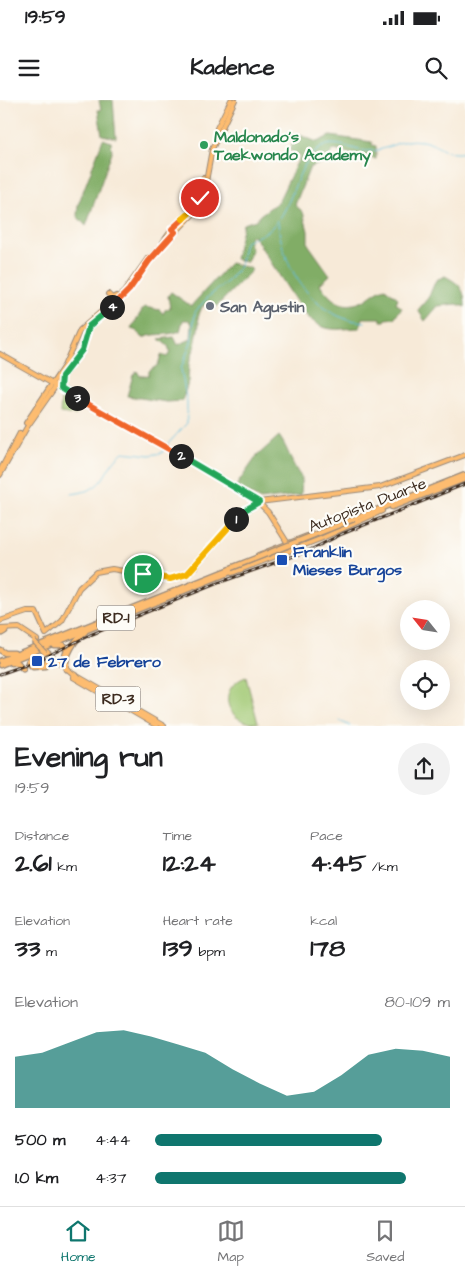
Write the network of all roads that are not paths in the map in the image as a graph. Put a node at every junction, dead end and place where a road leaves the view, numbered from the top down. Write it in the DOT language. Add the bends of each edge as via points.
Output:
graph roads {
  1 [pos="231,100"];
  2 [pos="235,100"];
  3 [pos="228,106"];
  4 [pos="220,109"];
  5 [pos="175,228"];
  6 [pos="127,288"];
  7 [pos="106,307"];
  8 [pos="74,342"];
  9 [pos="84,343"];
  10 [pos="0,354"];
  11 [pos="62,376"];
  12 [pos="56,378"];
  13 [pos="47,380"];
  14 [pos="53,385"];
  15 [pos="61,388"];
  16 [pos="51,393"];
  17 [pos="27,424"];
  18 [pos="10,452"];
  19 [pos="465,455"];
  20 [pos="1,469"];
  21 [pos="0,475"];
  22 [pos="465,477"];
  23 [pos="259,502"];
  24 [pos="381,510"];
  25 [pos="285,538"];
  26 [pos="290,542"];
  27 [pos="282,546"];
  28 [pos="292,550"];
  29 [pos="218,575"];
  30 [pos="179,592"];
  31 [pos="182,598"];
  32 [pos="0,621"];
  33 [pos="95,626"];
  34 [pos="1,631"];
  35 [pos="84,632"];
  36 [pos="56,645"];
  37 [pos="0,650"];
  38 [pos="25,650"];
  39 [pos="33,654"];
  40 [pos="47,654"];
  41 [pos="55,660"];
  42 [pos="11,663"];
  43 [pos="0,664"];
  44 [pos="23,669"];
  45 [pos="66,669"];
  46 [pos="88,684"];
  47 [pos="157,726"];
  48 [pos="164,726"];
  1 -- 3 [label="main road"];
  2 -- 5 [label="main road" via="214,143 201,205"];
  3 -- 4 [label="main road"];
  3 -- 5 [label="main road" via="207,156 198,203"];
  5 -- 6 [label="main road"];
  5 -- 9 [label="main road" via="127,293 89,326"];
  6 -- 7 [label="main road"];
  6 -- 7 [label="main road" via="113,298 108,295 111,301"];
  7 -- 8 [label="main road" via="83,327"];
  8 -- 9 [label="main road" via="76,350"];
  8 -- 12 [label="main road"];
  9 -- 11 [label="main road"];
  10 -- 13 [label="main road"];
  11 -- 14 [label="main road"];
  11 -- 15 [label="main road"];
  12 -- 13 [label="main road"];
  12 -- 14 [label="main road"];
  13 -- 14 [label="main road"];
  14 -- 15 [label="main road"];
  14 -- 16 [label="main road"];
  14 -- 17 [label="main road"];
  15 -- 16 [label="main road"];
  15 -- 23 [label="main road"];
  16 -- 17 [label="main road"];
  17 -- 18 [label="main road"];
  17 -- 21 [label="main road"];
  18 -- 20 [label="main road"];
  18 -- 20 [label="main road" via="2,456"];
  19 -- 23 [label="main road" via="380,488"];
  22 -- 24 [label="highway, Autopista Duarte / RD-1"];
  23 -- 25 [label="main road"];
  23 -- 32 [label="main road" via="243,512 196,567 183,576 170,579 105,569 84,581 62,621 46,634 36,612"];
  24 -- 26 [label="main road, Autopista Duarte"];
  24 -- 28 [label="main road"];
  24 -- 29 [label="highway, Autopista Duarte / RD-1, bridge"];
  25 -- 26 [label="main road"];
  25 -- 27 [label="main road"];
  26 -- 27 [label="main road, Autopista Duarte"];
  26 -- 28 [label="main road"];
  27 -- 29 [label="main road, Autopista Duarte" via="226,568"];
  28 -- 29 [label="main road"];
  29 -- 30 [label="highway, Autopista Duarte / RD-1"];
  29 -- 38 [label="highway, Autopista Duarte / RD-1"];
  30 -- 31 [label="highway"];
  30 -- 33 [label="highway, Autopista Duarte / RD-1"];
  33 -- 35 [label="highway"];
  33 -- 43 [label="highway, Autopista Duarte / RD-1"];
  34 -- 40 [label="main road, bridge" via="19,628"];
  35 -- 36 [label="highway"];
  35 -- 45 [label="highway" via="74,643"];
  36 -- 39 [label="highway"];
  36 -- 41 [label="highway" via="65,646 67,653 63,660"];
  37 -- 38 [label="highway" via="10,654"];
  38 -- 43 [label="highway, Autopista Duarte / RD-1"];
  39 -- 40 [label="highway" via="28,662 33,667 44,666"];
  39 -- 42 [label="highway"];
  40 -- 41 [label="main road, RD-3"];
  40 -- 46 [label="main road, RD-3" via="65,671"];
  41 -- 45 [label="main road, RD-3"];
  42 -- 43 [label="highway"];
  42 -- 44 [label="highway" via="19,663"];
  45 -- 46 [label="main road, RD-3"];
  46 -- 47 [label="main road, RD-3"];
  46 -- 48 [label="main road, RD-3"];
}
